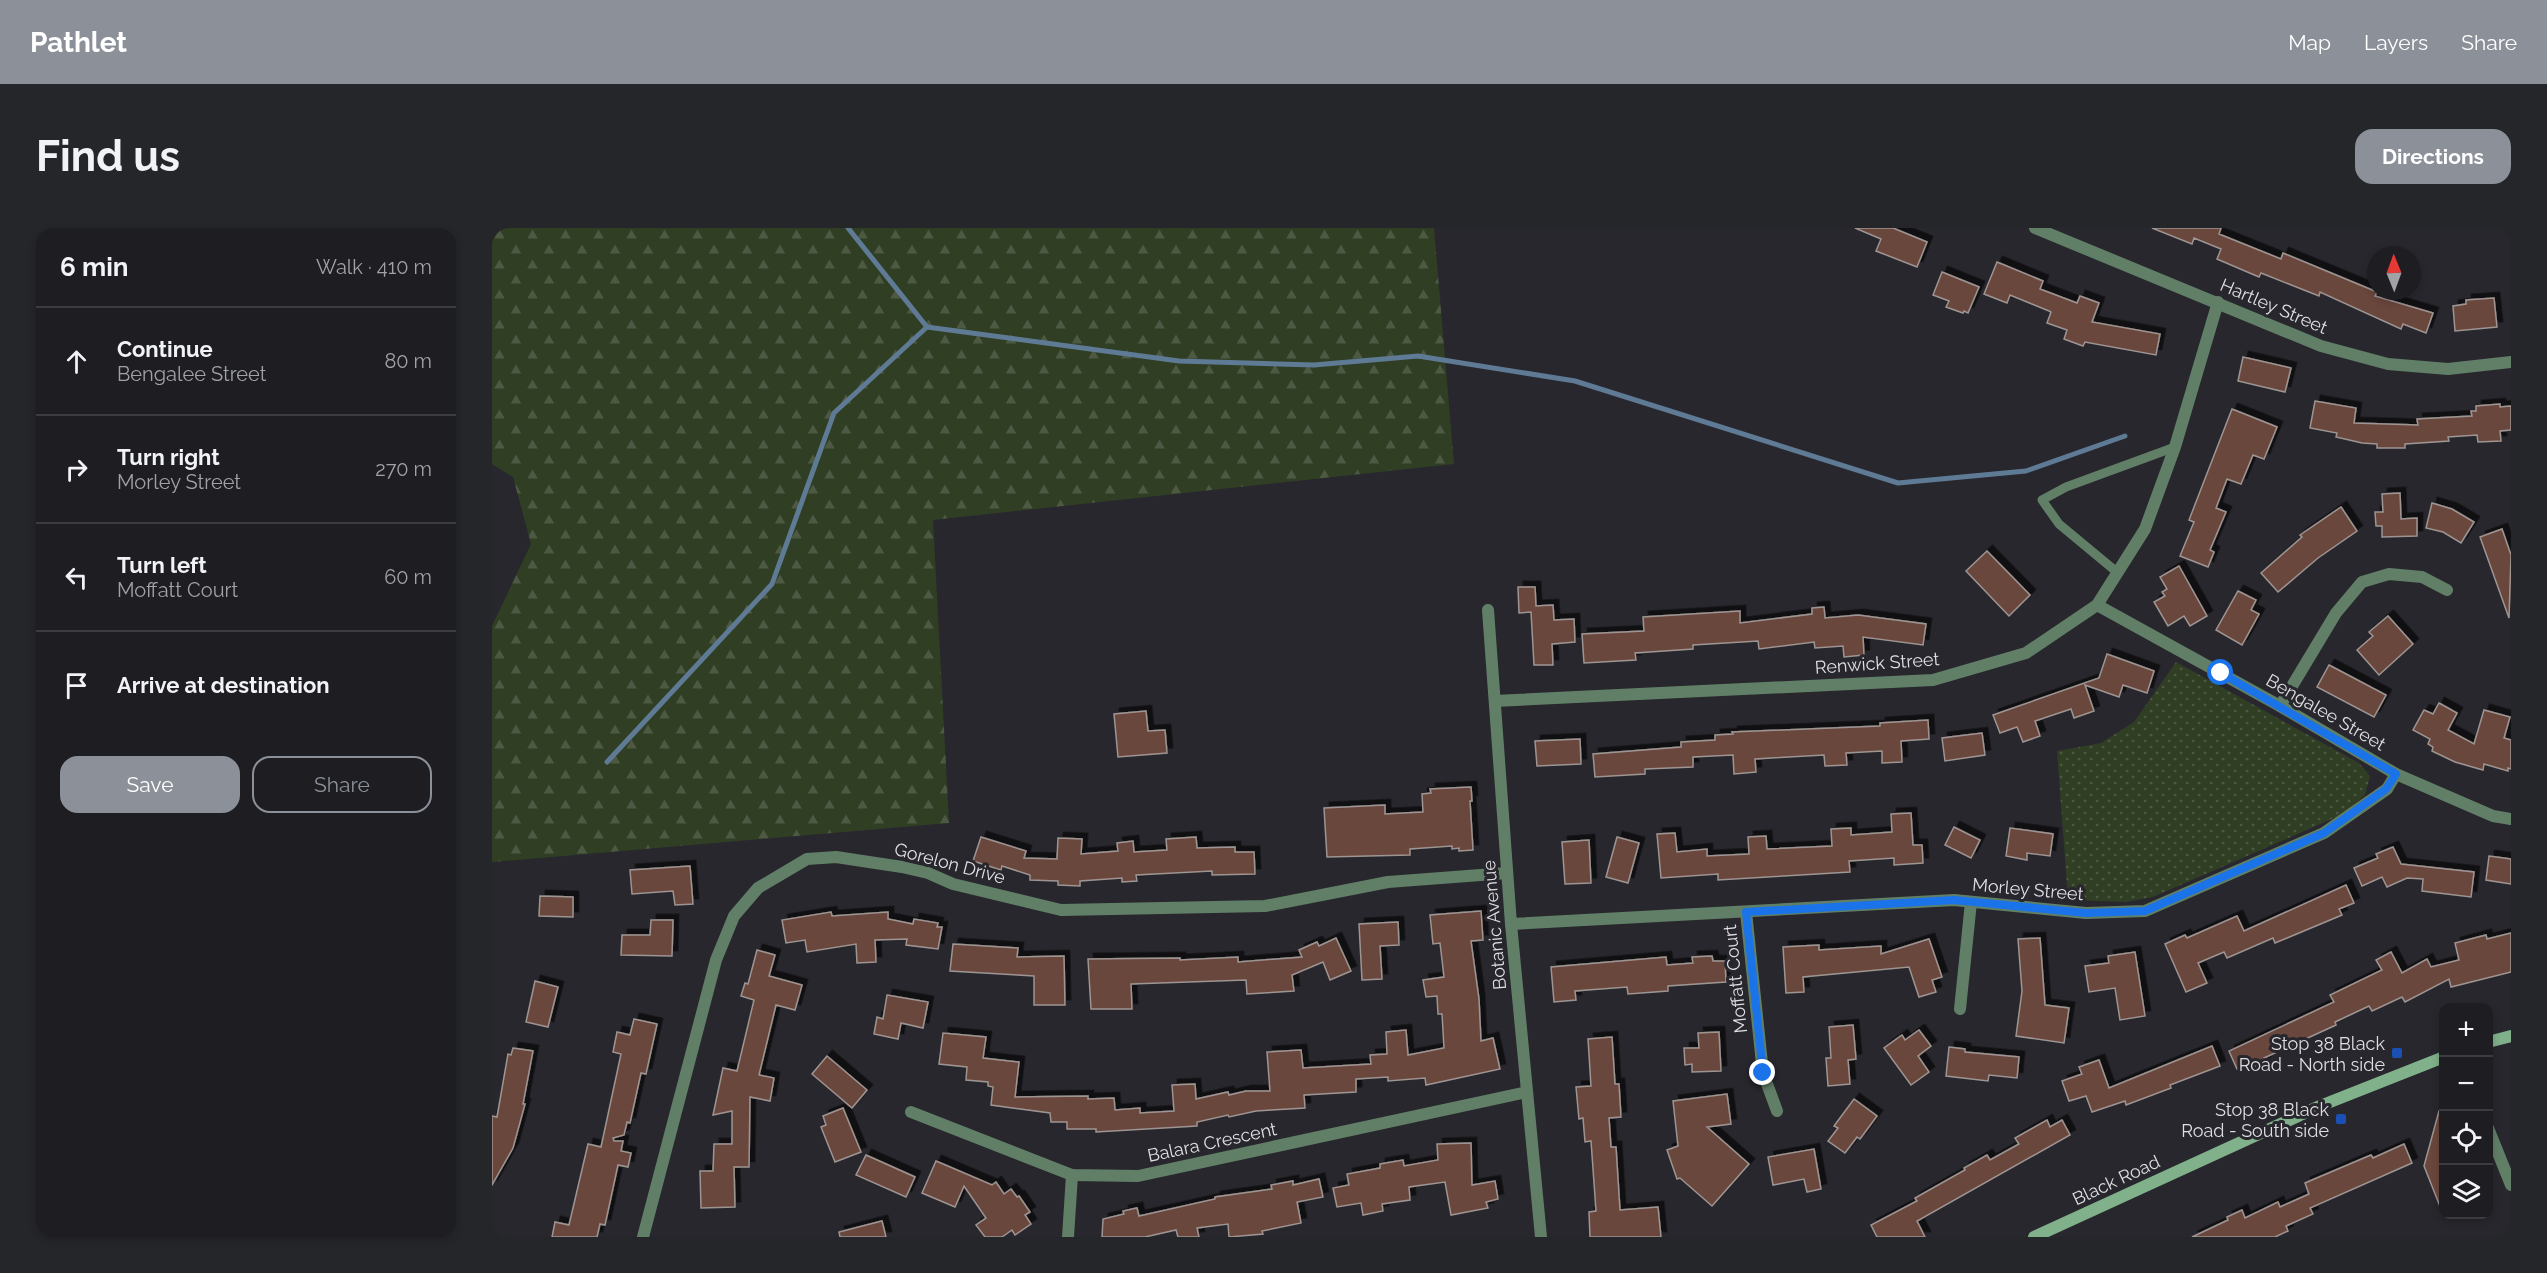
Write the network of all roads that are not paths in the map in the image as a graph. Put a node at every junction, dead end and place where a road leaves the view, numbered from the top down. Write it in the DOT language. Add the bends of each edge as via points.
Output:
graph roads {
  1 [pos="2035,228"];
  2 [pos="2218,302"];
  3 [pos="2511,362"];
  4 [pos="2175,447"];
  5 [pos="2118,573"];
  6 [pos="2447,590"];
  7 [pos="2097,605"];
  8 [pos="1488,610"];
  9 [pos="1495,701"];
  10 [pos="2280,706"];
  11 [pos="2396,774"];
  12 [pos="2511,819"];
  13 [pos="1507,873"];
  14 [pos="1971,902"];
  15 [pos="1746,912"];
  16 [pos="1511,924"];
  17 [pos="1960,1009"];
  18 [pos="2511,1036"];
  19 [pos="2493,1041"];
  20 [pos="2439,1059"];
  21 [pos="1527,1092"];
  22 [pos="1777,1111"];
  23 [pos="911,1112"];
  24 [pos="2493,1140"];
  25 [pos="1072,1175"];
  26 [pos="2511,1185"];
  27 [pos="643,1237"];
  28 [pos="1068,1237"];
  29 [pos="1541,1237"];
  30 [pos="2034,1237"];
  1 -- 2 [label="street, Hartley Street"];
  2 -- 3 [label="street, Hartley Street" via="2321,346 2388,364 2448,369"];
  2 -- 4 [label="street, Renwick Street"];
  4 -- 5 [label="street, Renwick Street" via="2145,529"];
  4 -- 5 [label="lane" via="2066,487 2042,500 2060,524"];
  5 -- 7 [label="street, Renwick Street"];
  6 -- 10 [label="street" via="2422,577 2389,574 2362,582 2336,613"];
  7 -- 9 [label="street, Renwick Street" via="2026,653 1933,680"];
  7 -- 10 [label="street, Bengalee Street"];
  8 -- 9 [label="street, Botanic Avenue"];
  9 -- 13 [label="street, Botanic Avenue"];
  10 -- 11 [label="street, Bengalee Street"];
  11 -- 12 [label="street, Bengalee Street" via="2493,816"];
  11 -- 14 [label="street, Morley Street" via="2386,789 2324,833 2145,911 2086,913"];
  13 -- 16 [label="street, Botanic Avenue"];
  13 -- 27 [label="street, Gorelon Drive" via="1388,882 1265,906 1061,910 953,884 902,867 836,857 807,859 758,888 734,916 716,960"];
  14 -- 15 [label="street, Morley Street"];
  14 -- 17 [label="street"];
  15 -- 16 [label="street, Morley Street"];
  15 -- 22 [label="street, Moffatt Court" via="1763,1073"];
  16 -- 21 [label="street, Botanic Avenue"];
  18 -- 19 [label="main road"];
  20 -- 30 [label="main road, Black Road" via="2320,1106"];
  21 -- 25 [label="street, Balara Crescent" via="1138,1176"];
  21 -- 29 [label="street, Botanic Avenue"];
  23 -- 25 [label="street, Balara Crescent"];
  24 -- 26 [label="street"];
  25 -- 28 [label="street"];
}
